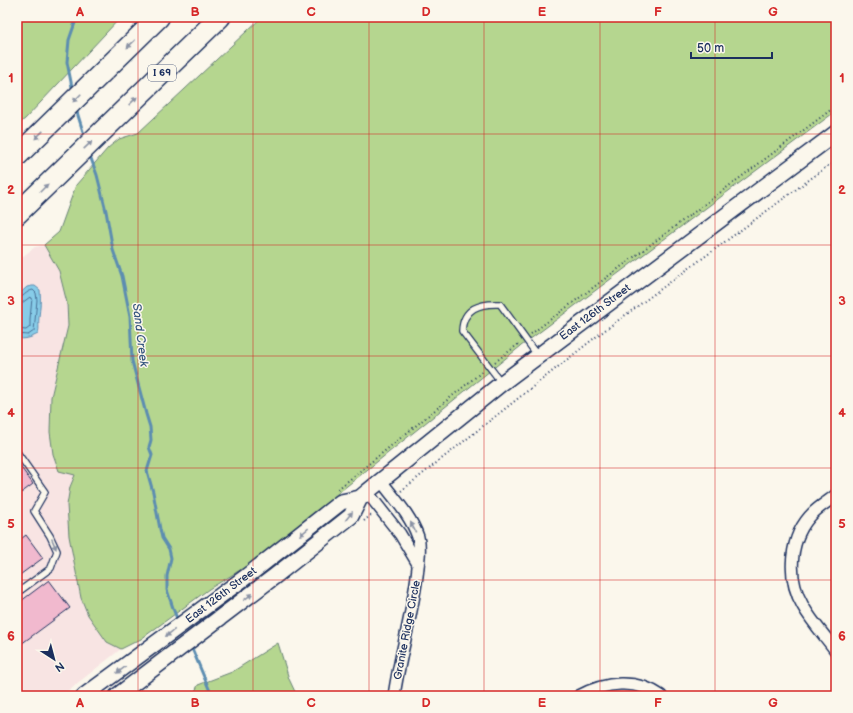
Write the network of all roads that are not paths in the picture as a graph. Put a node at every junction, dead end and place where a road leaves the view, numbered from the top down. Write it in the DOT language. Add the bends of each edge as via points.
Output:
graph roads {
  1 [pos="159,17"];
  2 [pos="220,17"];
  3 [pos="836,133"];
  4 [pos="17,156"];
  5 [pos="17,214"];
  6 [pos="537,355"];
  7 [pos="502,383"];
  8 [pos="17,452"];
  9 [pos="381,481"];
  10 [pos="363,495"];
  11 [pos="836,495"];
  12 [pos="418,564"];
  13 [pos="17,593"];
  14 [pos="836,651"];
  15 [pos="84,696"];
  16 [pos="117,696"];
  17 [pos="394,696"];
  18 [pos="579,696"];
  19 [pos="661,696"];
  1 -- 4 [label="highway, one-way"];
  5 -- 2 [label="highway, I 69, one-way"];
  3 -- 6 [label="main road, East 126th Street"];
  6 -- 7 [label="main road, East 126th Street"];
  6 -- 7 [label="lane" via="500,304 487,304 471,309 462,323 462,331"];
  7 -- 9 [label="main road, East 126th Street"];
  8 -- 13 [label="lane, one-way" via="45,492 34,511 57,551 51,568"];
  9 -- 10 [label="main road, East 126th Street"];
  12 -- 9 [label="street, Granite Ridge Circle, one-way" via="421,549 418,536 405,513"];
  10 -- 12 [label="street, Granite Ridge Circle" via="379,508 400,534"];
  10 -- 15 [label="main road, East 126th Street, one-way" via="341,502 211,603"];
  16 -- 10 [label="main road, East 126th Street, one-way" via="351,516"];
  11 -- 14 [label="street" via="806,521 793,553 792,573 803,606"];
  12 -- 17 [label="street, Granite Ridge Circle"];
  18 -- 19 [label="street" via="592,689 615,683 648,689"];
}
